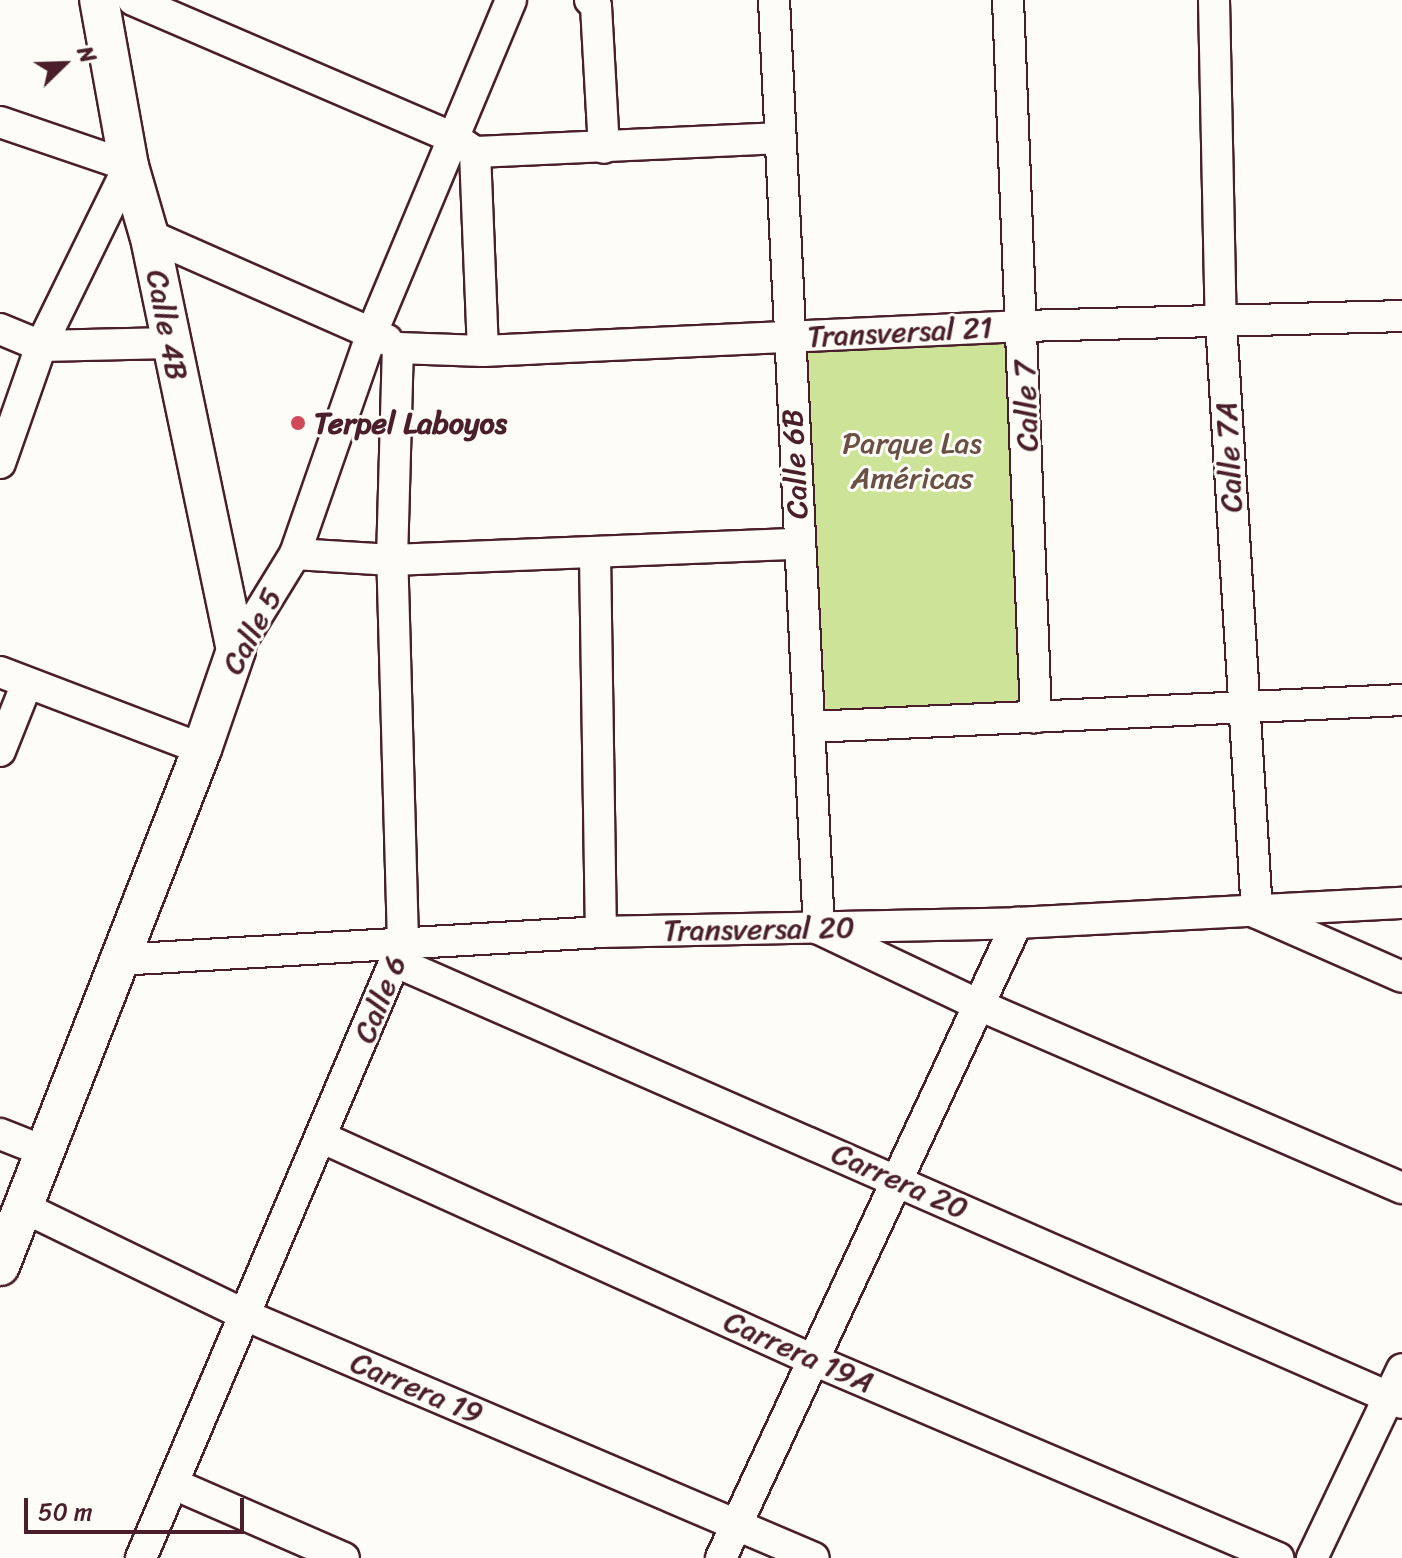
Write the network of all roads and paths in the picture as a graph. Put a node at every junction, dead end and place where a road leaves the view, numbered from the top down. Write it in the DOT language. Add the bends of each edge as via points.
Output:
graph roads {
  1 [pos="99,0"];
  2 [pos="133,0"];
  3 [pos="511,0"];
  4 [pos="590,0"];
  5 [pos="774,0"];
  6 [pos="1008,0"];
  7 [pos="1214,0"];
  8 [pos="0,122"];
  9 [pos="778,138"];
  10 [pos="465,145"];
  11 [pos="604,148"];
  12 [pos="129,166"];
  13 [pos="149,235"];
  14 [pos="1402,316"];
  15 [pos="1221,321"];
  16 [pos="1023,326"];
  17 [pos="0,329"];
  18 [pos="373,330"];
  19 [pos="789,337"];
  20 [pos="171,343"];
  21 [pos="41,346"];
  22 [pos="398,348"];
  23 [pos="483,351"];
  24 [pos="0,463"];
  25 [pos="799,544"];
  26 [pos="295,554"];
  27 [pos="595,555"];
  28 [pos="392,560"];
  29 [pos="236,650"];
  30 [pos="14,678"];
  31 [pos="1402,700"];
  32 [pos="1243,710"];
  33 [pos="1036,717"];
  34 [pos="810,727"];
  35 [pos="202,749"];
  36 [pos="0,751"];
  37 [pos="1402,903"];
  38 [pos="1257,913"];
  39 [pos="1017,923"];
  40 [pos="819,929"];
  41 [pos="601,932"];
  42 [pos="400,952"];
  43 [pos="117,960"];
  44 [pos="1402,977"];
  45 [pos="981,1006"];
  46 [pos="0,1134"];
  47 [pos="323,1138"];
  48 [pos="46,1152"];
  49 [pos="898,1179"];
  50 [pos="1402,1188"];
  51 [pos="25,1208"];
  52 [pos="0,1266"];
  53 [pos="247,1316"];
  54 [pos="811,1359"];
  55 [pos="1402,1369"];
  56 [pos="1396,1400"];
  57 [pos="176,1485"];
  58 [pos="737,1522"];
  59 [pos="141,1558"];
  60 [pos="344,1558"];
  61 [pos="721,1558"];
  62 [pos="814,1558"];
  63 [pos="1278,1558"];
  64 [pos="1312,1558"];
  1 -- 12 [label="street, Calle 4B"];
  2 -- 10 [label="street"];
  3 -- 10 [label="street, Calle 5"];
  4 -- 11 [label="street" via="596,6"];
  5 -- 9 [label="street, Calle 6B"];
  6 -- 16 [label="street, Calle 7"];
  7 -- 15 [label="street, Calle 7A"];
  8 -- 12 [label="street"];
  9 -- 11 [label="street"];
  9 -- 19 [label="street, Calle 6B"];
  10 -- 11 [label="street"];
  10 -- 18 [label="street, Calle 5"];
  10 -- 23 [label="street"];
  12 -- 13 [label="street, Calle 4B"];
  12 -- 21 [label="street"];
  13 -- 18 [label="street"];
  13 -- 20 [label="street, Calle 4B"];
  14 -- 15 [label="street, Transversal 21"];
  15 -- 16 [label="street, Transversal 21"];
  15 -- 32 [label="street, Calle 7A"];
  16 -- 19 [label="street, Transversal 21"];
  16 -- 33 [label="street, Calle 7"];
  17 -- 21 [label="street"];
  18 -- 22 [label="street"];
  18 -- 26 [label="street, Calle 5"];
  19 -- 23 [label="street, Transversal 21"];
  19 -- 25 [label="street, Calle 6B"];
  20 -- 21 [label="street"];
  20 -- 29 [label="street, Calle 4B"];
  21 -- 24 [label="street"];
  22 -- 23 [label="street, Transversal 21"];
  22 -- 28 [label="street, Calle 6"];
  25 -- 27 [label="street"];
  25 -- 34 [label="street, Calle 6B"];
  26 -- 28 [label="street"];
  26 -- 29 [label="street, Calle 5"];
  27 -- 28 [label="street"];
  27 -- 41 [label="street"];
  28 -- 42 [label="street, Calle 6"];
  29 -- 35 [label="street, Calle 5"];
  30 -- 35 [label="street"];
  30 -- 36 [label="street"];
  31 -- 32 [label="street"];
  32 -- 33 [label="street"];
  32 -- 38 [label="street, Calle 7A"];
  33 -- 34 [label="street"];
  34 -- 40 [label="street, Calle 6B"];
  35 -- 43 [label="street, Calle 5"];
  37 -- 38 [label="street, Transversal 20"];
  38 -- 39 [label="street, Transversal 20"];
  38 -- 44 [label="street"];
  39 -- 40 [label="street, Transversal 20"];
  39 -- 45 [label="street"];
  40 -- 41 [label="street, Transversal 20"];
  40 -- 45 [label="street"];
  41 -- 42 [label="street, Transversal 20"];
  42 -- 43 [label="street, Transversal 20"];
  42 -- 47 [label="street, Calle 6"];
  42 -- 49 [label="street, Carrera 20"];
  43 -- 48 [label="street, Calle 5"];
  45 -- 49 [label="street"];
  45 -- 50 [label="street"];
  46 -- 48 [label="street"];
  47 -- 53 [label="street, Calle 6"];
  47 -- 54 [label="street, Carrera 19A"];
  48 -- 51 [label="street, Calle 5"];
  49 -- 54 [label="street"];
  49 -- 56 [label="street, Carrera 20"];
  51 -- 52 [label="street, Calle 5"];
  51 -- 53 [label="street, Carrera 19"];
  53 -- 57 [label="street, Calle 6"];
  53 -- 58 [label="street, Carrera 19"];
  54 -- 58 [label="street"];
  54 -- 63 [label="street, Carrera 19A"];
  55 -- 56 [label="street"];
  56 -- 64 [label="street"];
  57 -- 59 [label="street, Calle 6"];
  57 -- 60 [label="street"];
  58 -- 61 [label="street"];
  58 -- 62 [label="street, Carrera 19"];
}
